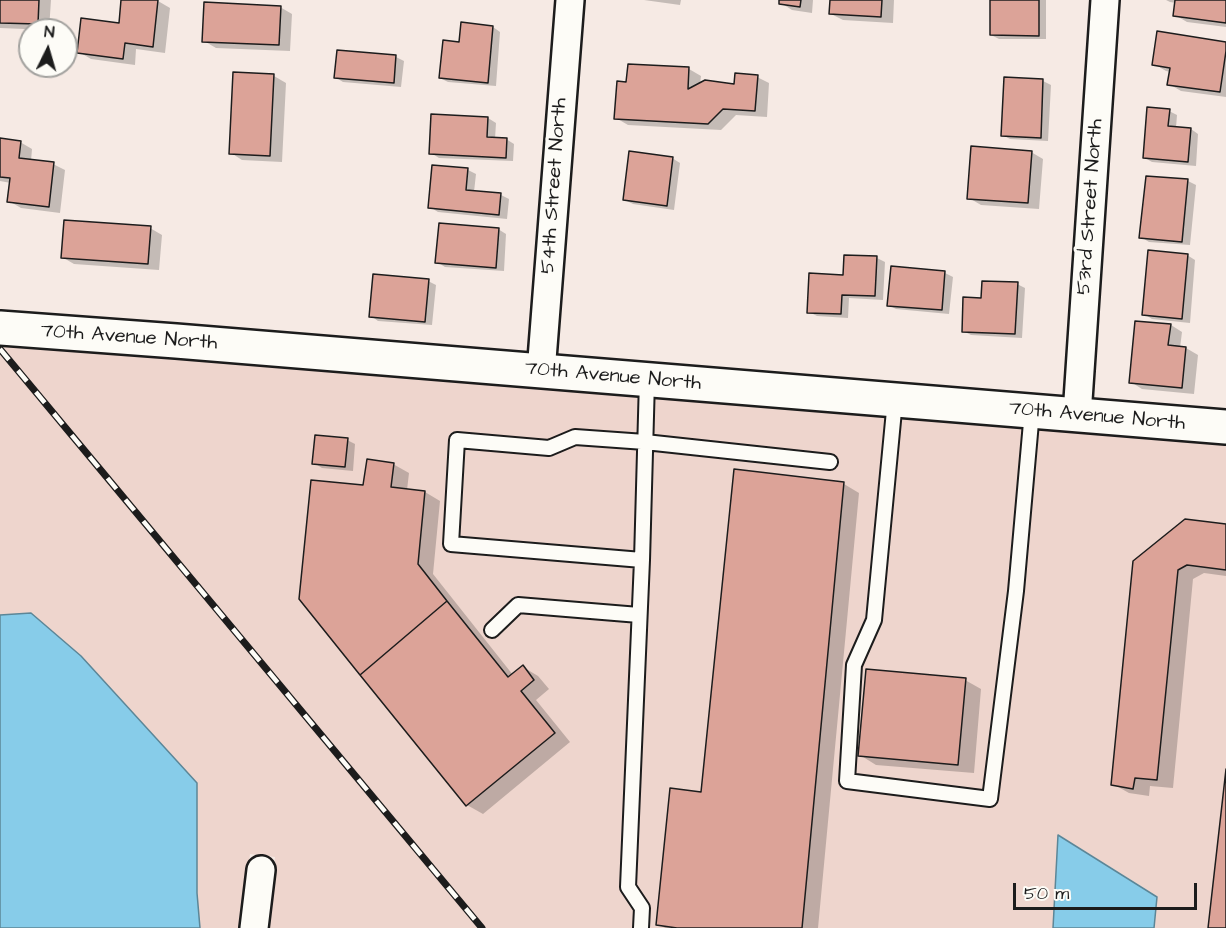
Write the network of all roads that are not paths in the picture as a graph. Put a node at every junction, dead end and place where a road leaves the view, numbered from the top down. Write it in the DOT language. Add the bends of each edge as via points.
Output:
graph roads {
  1 [pos="570,0"];
  2 [pos="1105,0"];
  3 [pos="0,328"];
  4 [pos="541,372"];
  5 [pos="647,380"];
  6 [pos="895,400"];
  7 [pos="1032,411"];
  8 [pos="1077,415"];
  9 [pos="1226,427"];
  10 [pos="645,442"];
  11 [pos="830,462"];
  12 [pos="642,560"];
  13 [pos="639,615"];
  14 [pos="492,630"];
  15 [pos="261,870"];
  16 [pos="254,928"];
  17 [pos="641,928"];
  1 -- 4 [label="street, 54th Street North"];
  2 -- 8 [label="street, 53rd Street North"];
  3 -- 4 [label="street, 70th Avenue North"];
  4 -- 5 [label="street, 70th Avenue North"];
  5 -- 6 [label="street, 70th Avenue North"];
  5 -- 10 [label="lane"];
  6 -- 7 [label="street, 70th Avenue North"];
  6 -- 7 [label="lane" via="874,620 854,665 847,781 990,799 1016,591"];
  7 -- 8 [label="street, 70th Avenue North"];
  8 -- 9 [label="street, 70th Avenue North"];
  10 -- 11 [label="lane"];
  10 -- 12 [label="lane"];
  10 -- 12 [label="lane" via="575,437 549,448 457,440 451,544"];
  12 -- 13 [label="lane"];
  13 -- 14 [label="lane" via="518,605"];
  13 -- 17 [label="lane" via="628,887 642,908"];
  15 -- 16 [label="street"];
}
